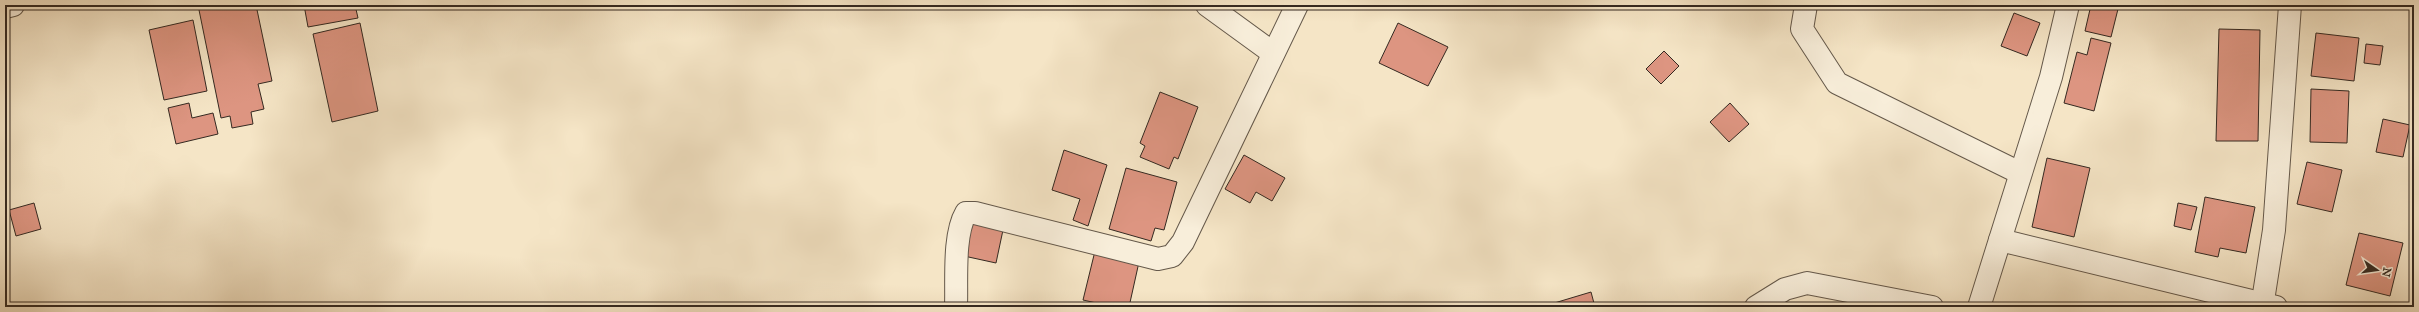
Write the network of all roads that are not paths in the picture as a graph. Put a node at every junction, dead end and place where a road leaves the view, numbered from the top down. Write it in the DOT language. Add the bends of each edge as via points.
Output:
graph roads {
  1 [pos="13,5"];
  2 [pos="1207,5"];
  3 [pos="1297,5"];
  4 [pos="1806,5"];
  5 [pos="2068,5"];
  6 [pos="2290,5"];
  7 [pos="5,8"];
  8 [pos="1274,53"];
  9 [pos="2020,172"];
  10 [pos="2000,240"];
  11 [pos="2267,306"];
  12 [pos="956,307"];
  13 [pos="1756,307"];
  14 [pos="1932,307"];
  15 [pos="1979,307"];
  1 -- 7 [label="street"];
  2 -- 8 [label="street"];
  3 -- 8 [label="street"];
  4 -- 9 [label="street" via="1802,29 1837,83"];
  5 -- 9 [label="street" via="2051,77"];
  6 -- 11 [label="street"];
  8 -- 12 [label="street" via="1183,242 1172,256 1158,259 975,213 966,213 961,221 958,242"];
  9 -- 10 [label="street"];
  10 -- 11 [label="street"];
  10 -- 15 [label="street"];
  13 -- 14 [label="street" via="1785,289 1808,283"];
}
